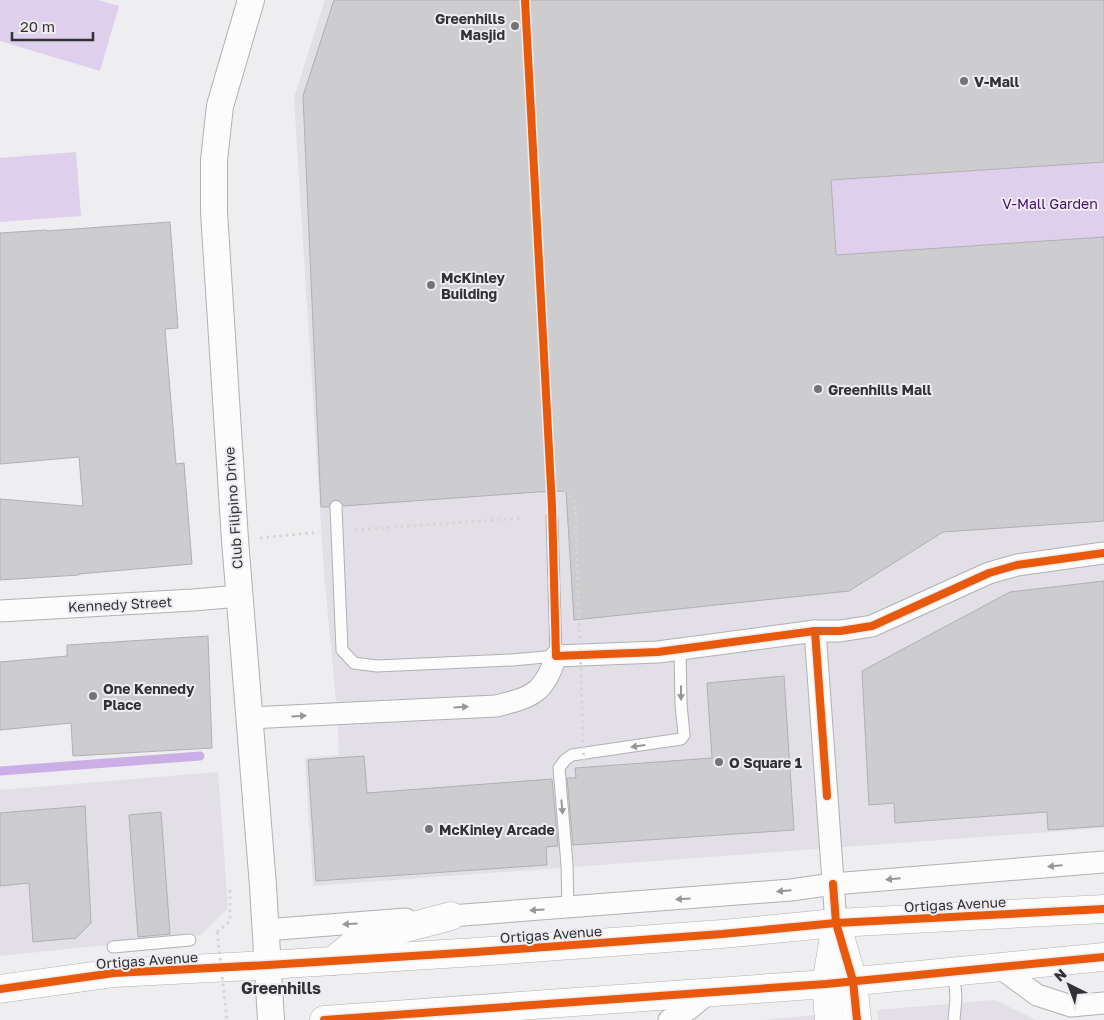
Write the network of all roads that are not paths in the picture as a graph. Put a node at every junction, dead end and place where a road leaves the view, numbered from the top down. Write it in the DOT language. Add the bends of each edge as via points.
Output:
graph roads {
  1 [pos="251,0"];
  2 [pos="336,507"];
  3 [pos="552,518"];
  4 [pos="1104,553"];
  5 [pos="240,596"];
  6 [pos="0,611"];
  7 [pos="815,632"];
  8 [pos="680,650"];
  9 [pos="556,656"];
  10 [pos="250,718"];
  11 [pos="1104,862"];
  12 [pos="833,884"];
  13 [pos="568,908"];
  14 [pos="1104,909"];
  15 [pos="450,916"];
  16 [pos="836,922"];
  17 [pos="265,930"];
  18 [pos="190,940"];
  19 [pos="113,946"];
  20 [pos="1104,957"];
  21 [pos="332,961"];
  22 [pos="268,965"];
  23 [pos="999,967"];
  24 [pos="954,971"];
  25 [pos="853,981"];
  26 [pos="826,984"];
  27 [pos="0,988"];
  28 [pos="711,991"];
  29 [pos="1104,1003"];
  30 [pos="271,1020"];
  31 [pos="324,1020"];
  32 [pos="669,1020"];
  33 [pos="829,1020"];
  34 [pos="857,1020"];
  35 [pos="954,1020"];
  1 -- 5 [label="street, Club Filipino Drive" via="220,106 214,160 214,212"];
  2 -- 9 [label="lane, bridge" via="342,650 354,663 377,666"];
  3 -- 9 [label="lane"];
  4 -- 7 [label="street" via="998,570 872,626"];
  5 -- 6 [label="street, Kennedy Street"];
  5 -- 10 [label="street, Club Filipino Drive"];
  7 -- 8 [label="street"];
  7 -- 12 [label="street"];
  8 -- 9 [label="street"];
  8 -- 13 [label="lane, one-way" via="684,736 681,739 572,755 559,768"];
  10 -- 9 [label="street, one-way" via="496,706 533,694 547,680"];
  10 -- 17 [label="street, Club Filipino Drive"];
  11 -- 12 [label="street, one-way"];
  12 -- 13 [label="street, one-way"];
  12 -- 16 [label="street"];
  13 -- 15 [label="street, one-way"];
  14 -- 16 [label="main road, Ortigas Avenue"];
  15 -- 17 [label="street, one-way"];
  15 -- 21 [label="main road" via="357,941"];
  16 -- 21 [label="main road, Ortigas Avenue" via="722,934"];
  16 -- 25 [label="main road"];
  16 -- 26 [label="main road"];
  17 -- 22 [label="street, Club Filipino Drive"];
  18 -- 19 [label="lane"];
  20 -- 23 [label="main road"];
  21 -- 22 [label="main road, Ortigas Avenue"];
  22 -- 27 [label="main road, Ortigas Avenue" via="114,973"];
  22 -- 30 [label="street, Club Filipino Drive"];
  23 -- 24 [label="main road"];
  23 -- 29 [label="street" via="1038,995 1070,1006"];
  24 -- 25 [label="main road"];
  24 -- 35 [label="lane"];
  25 -- 26 [label="main road"];
  25 -- 34 [label="main road"];
  26 -- 28 [label="main road"];
  26 -- 33 [label="main road"];
  28 -- 31 [label="main road"];
  28 -- 32 [label="street"];
}
